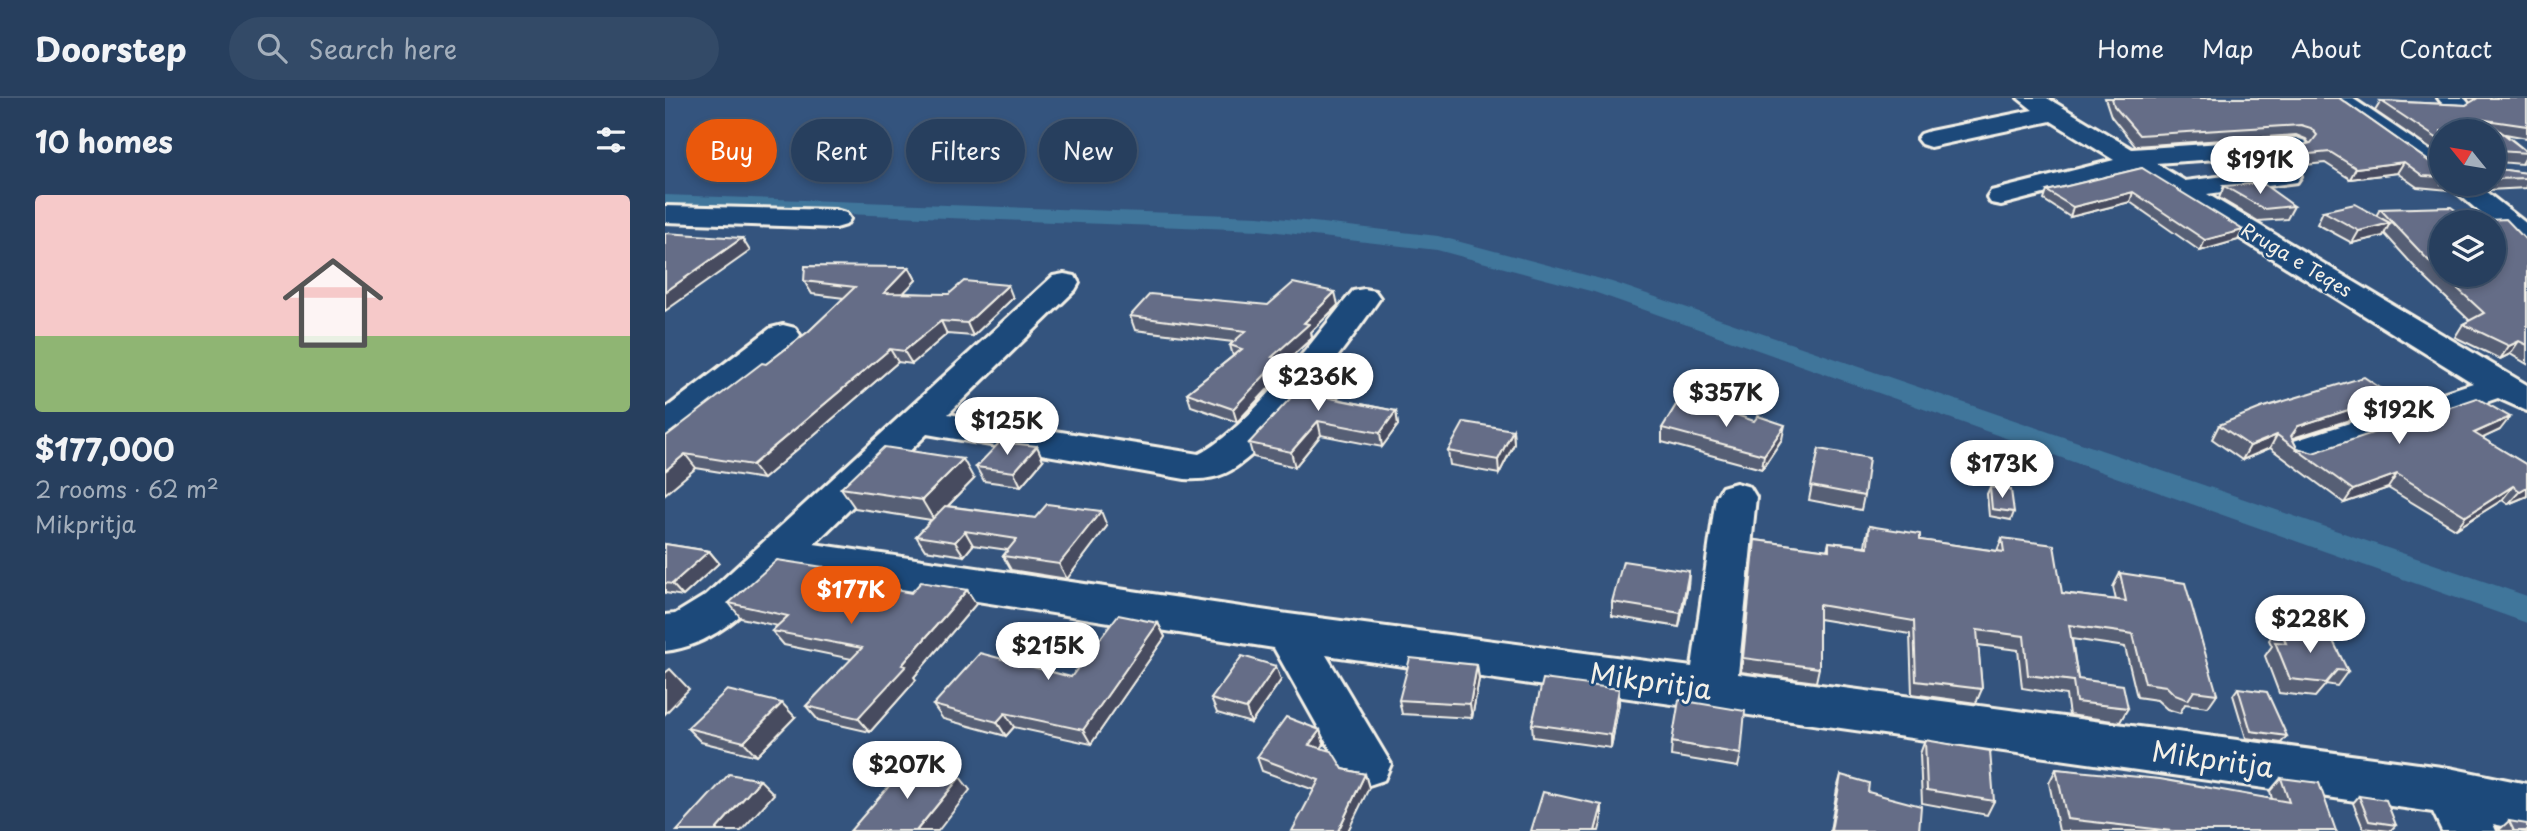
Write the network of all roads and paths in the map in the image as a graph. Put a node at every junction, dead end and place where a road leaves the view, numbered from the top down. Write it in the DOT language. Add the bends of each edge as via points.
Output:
graph roads {
  1 [pos="2030,98"];
  2 [pos="2337,99"];
  3 [pos="2379,102"];
  4 [pos="2055,113"];
  5 [pos="1930,139"];
  6 [pos="2296,146"];
  7 [pos="2132,160"];
  8 [pos="2429,161"];
  9 [pos="2288,176"];
  10 [pos="2182,189"];
  11 [pos="2476,196"];
  12 [pos="2001,197"];
  13 [pos="2488,205"];
  14 [pos="2527,207"];
  15 [pos="665,214"];
  16 [pos="836,219"];
  17 [pos="2527,238"];
  18 [pos="1064,283"];
  19 [pos="1364,298"];
  20 [pos="783,335"];
  21 [pos="2514,392"];
  22 [pos="922,421"];
  23 [pos="665,426"];
  24 [pos="2304,451"];
  25 [pos="1737,497"];
  26 [pos="775,554"];
  27 [pos="1288,632"];
  28 [pos="665,633"];
  29 [pos="1713,689"];
  30 [pos="1366,764"];
  31 [pos="2527,808"];
  32 [pos="2459,811"];
  1 -- 4 [label="street, Rruga e Teqes"];
  2 -- 3 [label="street"];
  2 -- 8 [label="street"];
  4 -- 5 [label="street"];
  4 -- 7 [label="street, Rruga e Teqes"];
  6 -- 7 [label="street"];
  7 -- 10 [label="street, Rruga e Teqes"];
  7 -- 12 [label="street"];
  9 -- 10 [label="street"];
  10 -- 21 [label="street, Rruga e Teqes"];
  11 -- 13 [label="street"];
  13 -- 14 [label="street"];
  13 -- 17 [label="street"];
  15 -- 16 [label="street"];
  18 -- 22 [label="street"];
  19 -- 22 [label="street" via="1251,433 1208,466 1185,466"];
  20 -- 23 [label="street"];
  21 -- 24 [label="street"];
  22 -- 26 [label="street"];
  25 -- 29 [label="street"];
  26 -- 27 [label="street, Mikpritja"];
  26 -- 28 [label="street" via="705,620 684,631"];
  27 -- 29 [label="street, Mikpritja"];
  27 -- 30 [label="street"];
  29 -- 32 [label="street, Mikpritja"];
  31 -- 32 [label="street, Mikpritja"];
}
